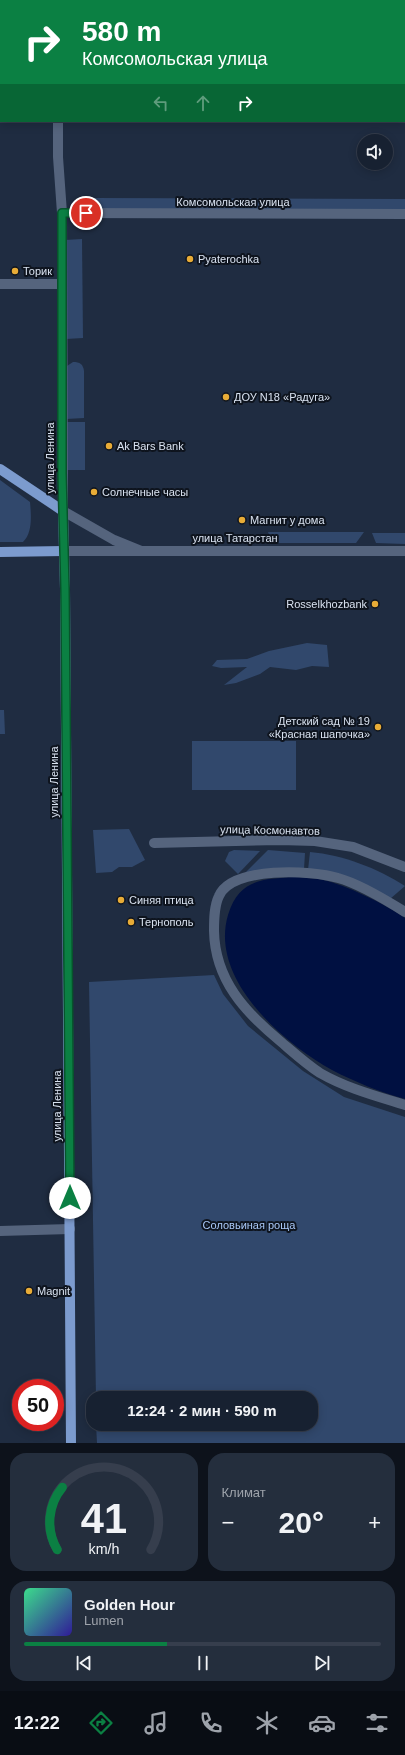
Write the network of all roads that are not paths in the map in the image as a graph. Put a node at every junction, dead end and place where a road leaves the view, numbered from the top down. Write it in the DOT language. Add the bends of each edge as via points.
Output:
graph roads {
  1 [pos="58,122"];
  2 [pos="62,213"];
  3 [pos="405,214"];
  4 [pos="0,284"];
  5 [pos="61,284"];
  6 [pos="0,469"];
  7 [pos="63,511"];
  8 [pos="141,550"];
  9 [pos="405,550"];
  10 [pos="64,551"];
  11 [pos="0,552"];
  12 [pos="154,843"];
  13 [pos="405,867"];
  14 [pos="405,912"];
  15 [pos="405,1105"];
  16 [pos="70,1229"];
  17 [pos="0,1231"];
  18 [pos="72,1443"];
  1 -- 2 [label="street, улица Ленина"];
  2 -- 3 [label="street, Комсомольская улица"];
  2 -- 5 [label="street, улица Ленина"];
  4 -- 5 [label="street"];
  5 -- 7 [label="street, улица Ленина"];
  6 -- 7 [label="main road"];
  7 -- 8 [label="street" via="114,540"];
  7 -- 10 [label="main road, улица Ленина"];
  8 -- 9 [label="street, улица Татарстан"];
  8 -- 10 [label="street, улица Татарстан"];
  10 -- 11 [label="main road"];
  10 -- 16 [label="main road, улица Ленина"];
  12 -- 13 [label="street, улица Космонавтов" via="315,841 353,848"];
  14 -- 15 [label="street" via="339,878 288,871 245,877 229,885 219,895 214,919 214,947 222,971 233,994 255,1021 321,1073 347,1086"];
  16 -- 17 [label="street"];
  16 -- 18 [label="main road, улица Ленина"];
}
